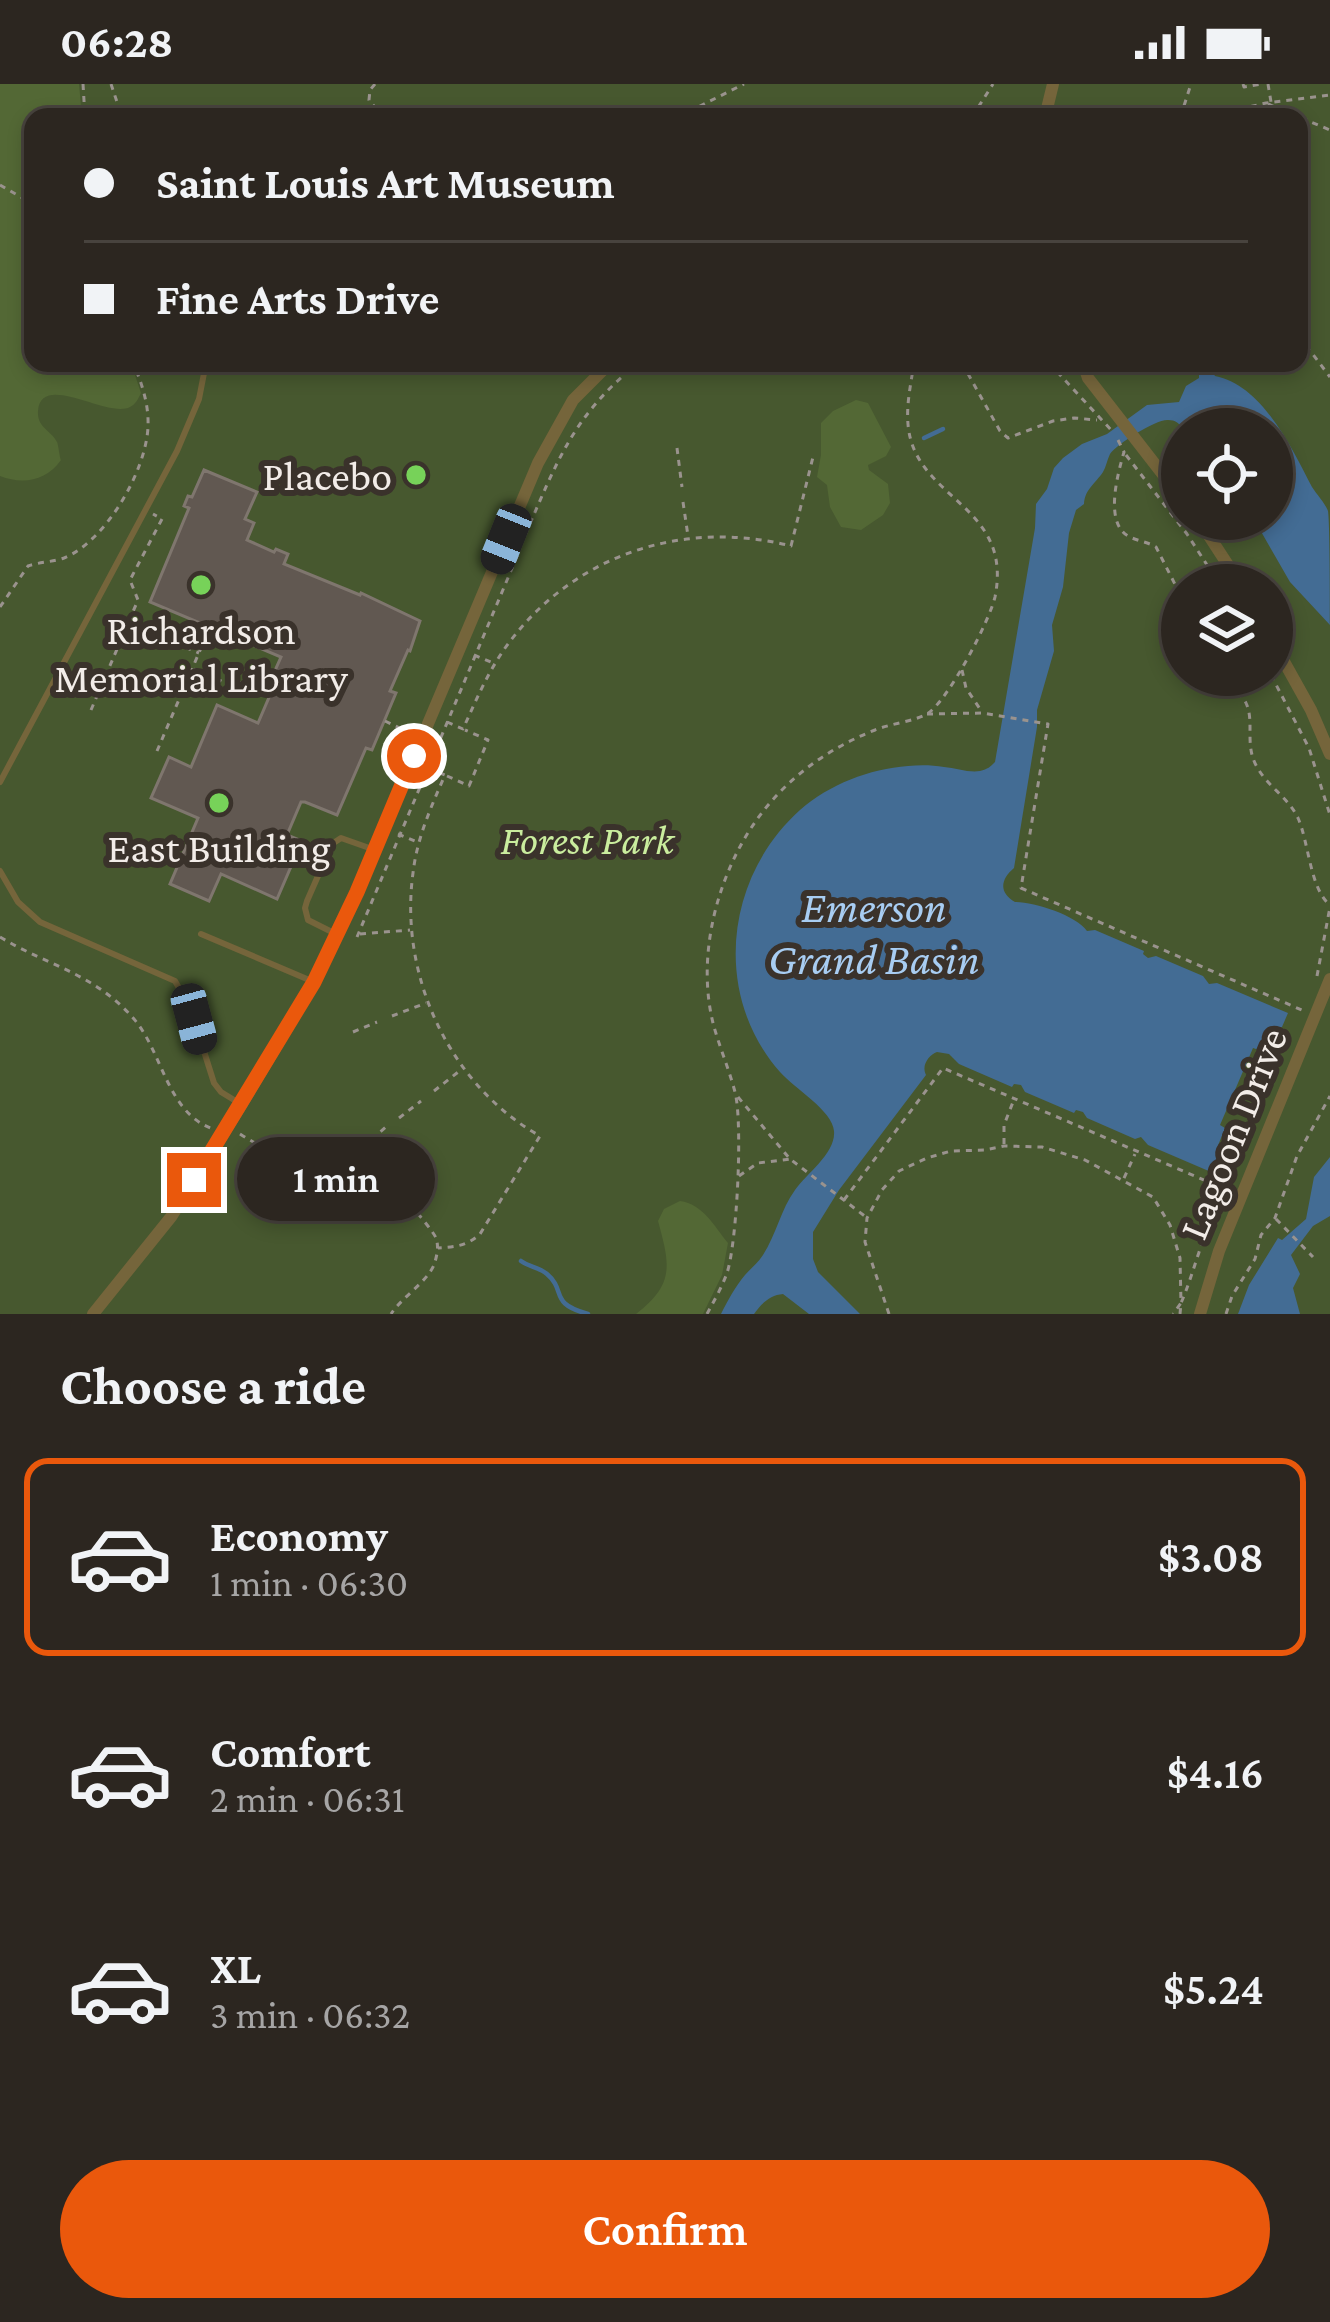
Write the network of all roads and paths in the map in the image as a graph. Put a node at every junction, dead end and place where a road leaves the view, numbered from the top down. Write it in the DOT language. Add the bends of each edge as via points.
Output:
graph roads {
  1 [pos="744,84"];
  2 [pos="1243,84"];
  3 [pos="1265,84"];
  4 [pos="1330,95"];
  5 [pos="1269,103"];
  6 [pos="696,108"];
  7 [pos="1246,108"];
  8 [pos="1280,108"];
  9 [pos="1308,348"];
  10 [pos="137,372"];
  11 [pos="204,372"];
  12 [pos="601,372"];
  13 [pos="628,372"];
  14 [pos="913,372"];
  15 [pos="967,372"];
  16 [pos="1058,372"];
  17 [pos="1080,372"];
  18 [pos="1086,372"];
  19 [pos="1330,377"];
  20 [pos="1088,378"];
  21 [pos="1099,420"];
  22 [pos="1116,426"];
  23 [pos="1127,445"];
  24 [pos="677,448"];
  25 [pos="813,457"];
  26 [pos="1161,478"];
  27 [pos="682,487"];
  28 [pos="683,502"];
  29 [pos="146,510"];
  30 [pos="526,535"];
  31 [pos="689,537"];
  32 [pos="518,554"];
  33 [pos="1165,564"];
  34 [pos="1206,564"];
  35 [pos="0,607"];
  36 [pos="128,623"];
  37 [pos="207,634"];
  38 [pos="468,652"];
  39 [pos="200,653"];
  40 [pos="476,656"];
  41 [pos="495,663"];
  42 [pos="962,668"];
  43 [pos="192,669"];
  44 [pos="273,677"];
  45 [pos="1293,678"];
  46 [pos="1239,696"];
  47 [pos="1281,696"];
  48 [pos="92,710"];
  49 [pos="983,713"];
  50 [pos="927,714"];
  51 [pos="385,721"];
  52 [pos="447,722"];
  53 [pos="463,729"];
  54 [pos="408,732"];
  55 [pos="157,751"];
  56 [pos="1330,754"];
  57 [pos="428,768"];
  58 [pos="445,775"];
  59 [pos="0,782"];
  60 [pos="1330,815"];
  61 [pos="391,832"];
  62 [pos="399,835"];
  63 [pos="418,843"];
  64 [pos="375,850"];
  65 [pos="0,871"];
  66 [pos="1330,906"];
  67 [pos="411,930"];
  68 [pos="201,934"];
  69 [pos="338,934"];
  70 [pos="0,937"];
  71 [pos="1330,979"];
  72 [pos="314,982"];
  73 [pos="1313,986"];
  74 [pos="1306,1000"];
  75 [pos="428,1002"];
  76 [pos="392,1016"];
  77 [pos="377,1022"];
  78 [pos="353,1032"];
  79 [pos="464,1068"];
  80 [pos="434,1091"];
  81 [pos="736,1096"];
  82 [pos="1330,1096"];
  83 [pos="1015,1099"];
  84 [pos="421,1101"];
  85 [pos="242,1104"];
  86 [pos="399,1118"];
  87 [pos="388,1126"];
  88 [pos="211,1129"];
  89 [pos="238,1134"];
  90 [pos="1004,1145"];
  91 [pos="1137,1151"];
  92 [pos="790,1160"];
  93 [pos="361,1161"];
  94 [pos="738,1178"];
  95 [pos="1123,1180"];
  96 [pos="842,1200"];
  97 [pos="867,1218"];
  98 [pos="1275,1218"];
  99 [pos="437,1248"];
  100 [pos="1313,1257"];
  101 [pos="1181,1303"];
  102 [pos="93,1314"];
  103 [pos="391,1314"];
  104 [pos="707,1314"];
  105 [pos="889,1314"];
  106 [pos="1177,1314"];
  107 [pos="1200,1314"];
  108 [pos="1226,1314"];
  1 -- 6 [label="path"];
  2 -- 3 [label="path"];
  3 -- 5 [label="path"];
  4 -- 5 [label="path"];
  5 -- 7 [label="path"];
  5 -- 8 [label="path"];
  9 -- 19 [label="path"];
  10 -- 35 [label="path" via="148,430 127,490 77,550 28,566"];
  11 -- 29 [label="lane"];
  12 -- 64 [label="street" via="573,400 538,463"];
  13 -- 30 [label="path" via="578,424"];
  14 -- 42 [label="path" via="908,423 915,451 982,526 994,561 995,596"];
  15 -- 21 [label="path" via="1008,438 1064,419"];
  16 -- 21 [label="path"];
  17 -- 20 [label="street"];
  18 -- 20 [label="street"];
  20 -- 22 [label="street"];
  21 -- 22 [label="path"];
  22 -- 23 [label="street"];
  23 -- 26 [label="street"];
  23 -- 33 [label="path" via="1118,471 1120,528 1156,547"];
  23 -- 34 [label="path"];
  24 -- 27 [label="path"];
  25 -- 31 [label="path" via="791,546 751,536"];
  28 -- 31 [label="path"];
  29 -- 36 [label="path" via="162,519 130,580 138,600"];
  29 -- 59 [label="lane"];
  31 -- 41 [label="path" via="616,558 568,585"];
  32 -- 40 [label="path"];
  36 -- 39 [label="path"];
  36 -- 48 [label="path"];
  37 -- 39 [label="path"];
  38 -- 40 [label="path"];
  39 -- 43 [label="path"];
  40 -- 41 [label="path"];
  40 -- 52 [label="path"];
  41 -- 53 [label="path"];
  42 -- 49 [label="path"];
  42 -- 50 [label="path"];
  43 -- 44 [label="path" via="230,685"];
  43 -- 55 [label="path"];
  45 -- 56 [label="street"];
  46 -- 66 [label="path" via="1253,759 1293,808"];
  47 -- 60 [label="path"];
  49 -- 50 [label="path"];
  49 -- 74 [label="path" via="1048,724 1021,888 1305,1011"];
  50 -- 81 [label="path" via="849,740 794,777 732,861 707,968 712,1018"];
  51 -- 54 [label="path"];
  52 -- 53 [label="path"];
  52 -- 57 [label="path"];
  53 -- 58 [label="path" via="488,740 469,786"];
  57 -- 58 [label="path"];
  57 -- 62 [label="path"];
  58 -- 63 [label="path"];
  61 -- 62 [label="path"];
  62 -- 63 [label="path"];
  62 -- 67 [label="path" via="358,935"];
  63 -- 67 [label="path"];
  64 -- 69 [label="street"];
  64 -- 69 [label="lane" via="341,838 329,849 305,914"];
  65 -- 85 [label="lane" via="40,922 175,982 214,1083"];
  66 -- 73 [label="path"];
  67 -- 75 [label="path"];
  68 -- 72 [label="lane"];
  69 -- 72 [label="street"];
  70 -- 88 [label="path" via="64,966 120,1006 186,1113"];
  71 -- 107 [label="street, Lagoon Drive"];
  72 -- 85 [label="street"];
  75 -- 76 [label="path"];
  75 -- 79 [label="path"];
  77 -- 78 [label="path"];
  79 -- 80 [label="path"];
  79 -- 99 [label="path" via="539,1136 480,1234"];
  81 -- 92 [label="path"];
  81 -- 94 [label="path"];
  82 -- 98 [label="path"];
  83 -- 90 [label="path"];
  83 -- 91 [label="path"];
  83 -- 96 [label="path" via="943,1068"];
  84 -- 86 [label="path"];
  85 -- 102 [label="street" via="171,1216"];
  87 -- 93 [label="path"];
  89 -- 93 [label="path" via="296,1157"];
  90 -- 95 [label="path" via="1064,1153"];
  90 -- 97 [label="path" via="945,1152 898,1172"];
  91 -- 95 [label="path"];
  91 -- 101 [label="path" via="1229,1194 1221,1196"];
  92 -- 94 [label="path" via="758,1163"];
  92 -- 96 [label="path"];
  93 -- 99 [label="path" via="429,1226"];
  94 -- 104 [label="path" via="727,1275"];
  95 -- 101 [label="path" via="1153,1197 1170,1225"];
  96 -- 97 [label="path"];
  97 -- 105 [label="path" via="865,1242"];
  98 -- 100 [label="path"];
  98 -- 108 [label="path"];
  99 -- 103 [label="path" via="429,1273"];
  101 -- 106 [label="path"];
}
